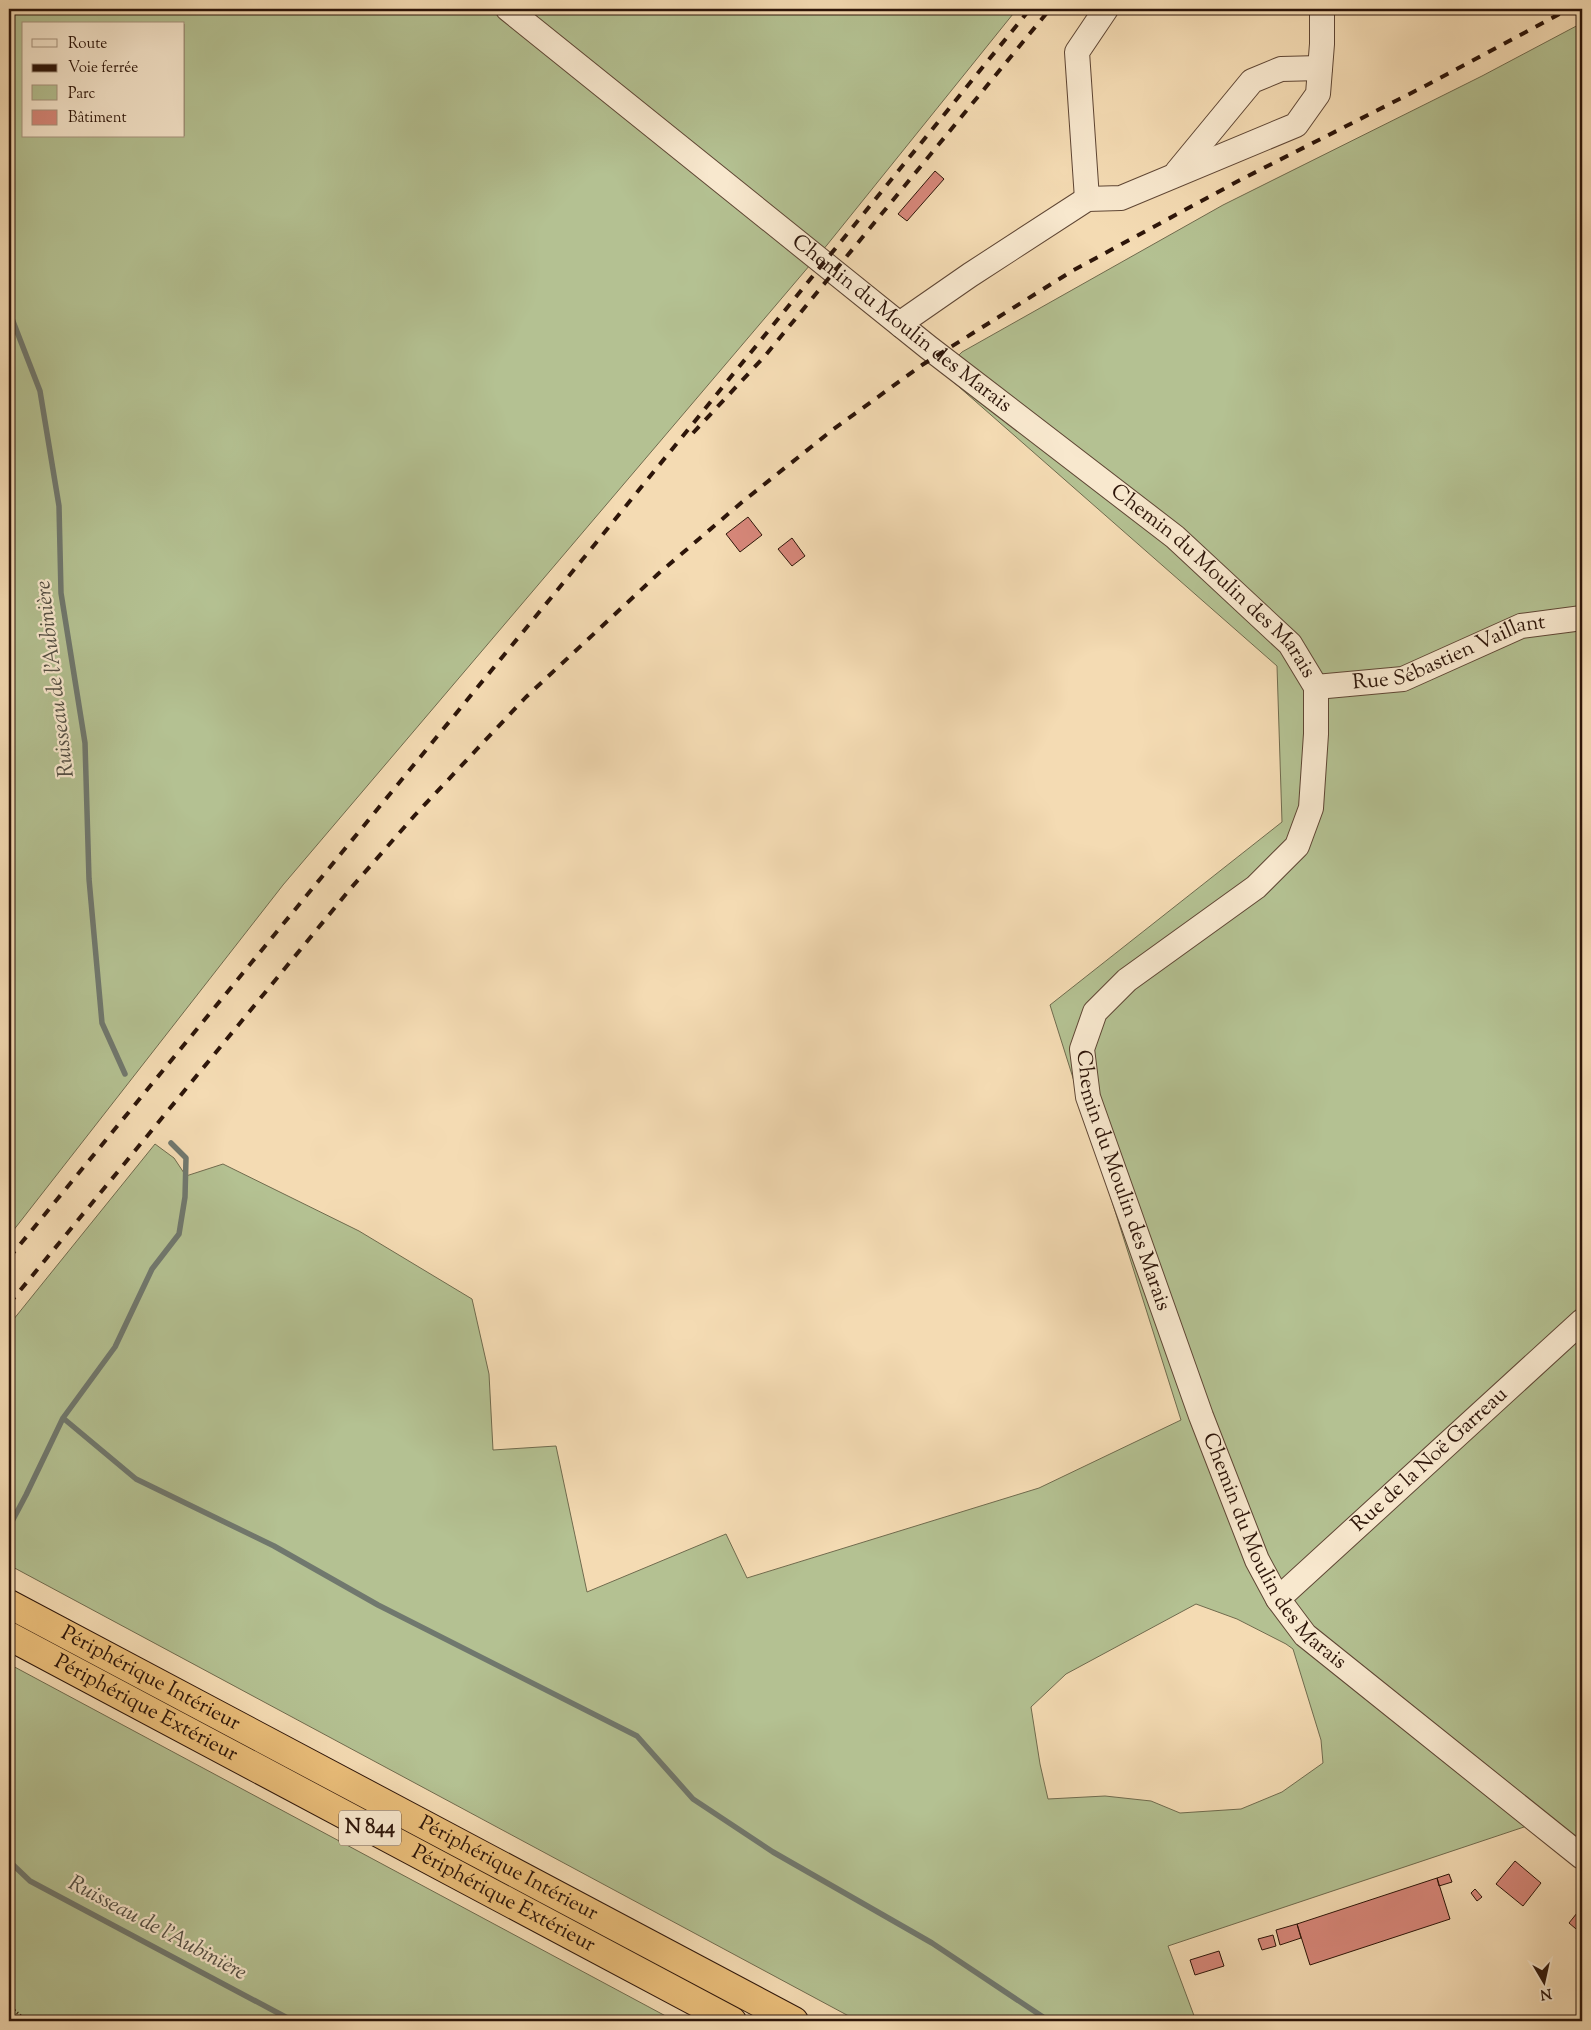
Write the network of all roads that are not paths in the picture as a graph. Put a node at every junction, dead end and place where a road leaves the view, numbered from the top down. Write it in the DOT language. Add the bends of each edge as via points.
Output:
graph roads {
  1 [pos="508,9"];
  2 [pos="1106,9"];
  3 [pos="1322,9"];
  4 [pos="1320,68"];
  5 [pos="1174,176"];
  6 [pos="1087,200"];
  7 [pos="902,326"];
  8 [pos="1582,618"];
  9 [pos="1316,687"];
  10 [pos="1582,1321"];
  11 [pos="1278,1598"];
  12 [pos="9,1604"];
  13 [pos="9,1636"];
  14 [pos="1582,1857"];
  15 [pos="732,2021"];
  16 [pos="794,2021"];
  1 -- 7 [label="street, Chemin du Moulin des Marais"];
  2 -- 6 [label="street" via="1077,52"];
  3 -- 4 [label="street"];
  4 -- 5 [label="street" via="1281,69 1252,81"];
  4 -- 5 [label="street" via="1318,94 1296,125"];
  5 -- 6 [label="street" via="1121,198"];
  6 -- 7 [label="street" via="908,318"];
  7 -- 9 [label="street, Chemin du Moulin des Marais" via="1175,536 1290,644"];
  8 -- 9 [label="street, Rue Sébastien Vaillant" via="1521,626 1403,679"];
  9 -- 11 [label="street, Chemin du Moulin des Marais" via="1310,808 1297,846 1256,887 1126,980 1095,1012 1082,1049 1088,1097 1132,1223 1248,1537"];
  10 -- 11 [label="street, Rue de la Noë Garreau"];
  11 -- 14 [label="street, Chemin du Moulin des Marais" via="1305,1635"];
  12 -- 16 [label="highway, Périphérique Intérieur / N 844"];
  13 -- 15 [label="highway, Périphérique Extérieur / N 844"];
}
